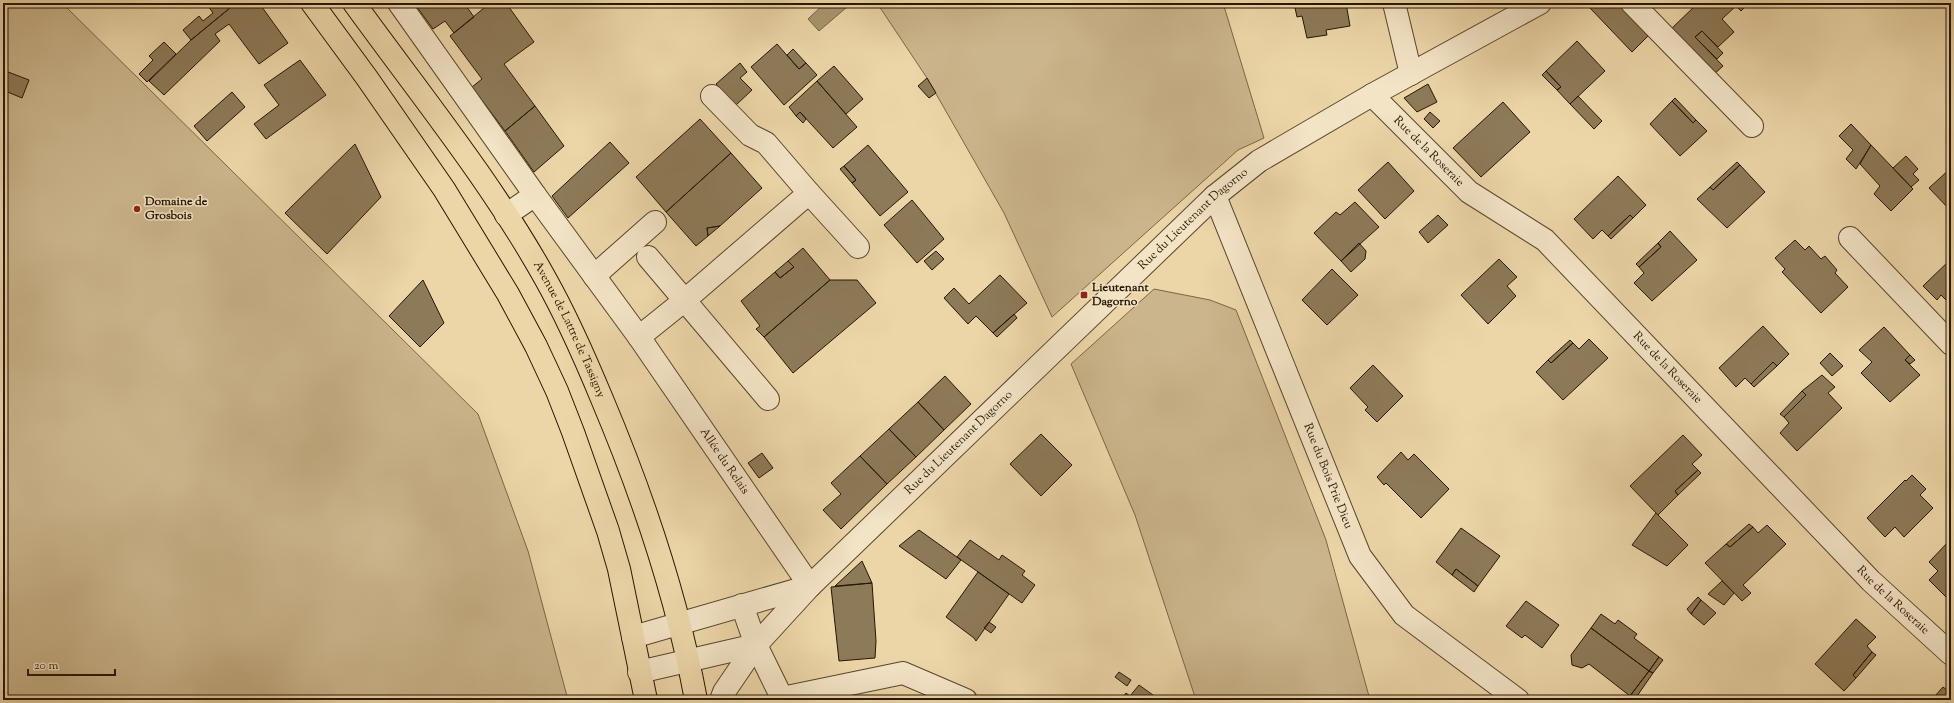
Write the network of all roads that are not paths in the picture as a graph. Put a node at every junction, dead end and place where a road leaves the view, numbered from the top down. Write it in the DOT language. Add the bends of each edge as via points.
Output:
graph roads {
  1 [pos="312,3"];
  2 [pos="354,3"];
  3 [pos="399,3"];
  4 [pos="1394,3"];
  5 [pos="1540,3"];
  6 [pos="1632,3"];
  7 [pos="1411,74"];
  8 [pos="712,96"];
  9 [pos="1372,96"];
  10 [pos="1752,126"];
  11 [pos="809,193"];
  12 [pos="535,195"];
  13 [pos="1215,196"];
  14 [pos="506,215"];
  15 [pos="656,222"];
  16 [pos="1850,238"];
  17 [pos="858,247"];
  18 [pos="648,257"];
  19 [pos="594,276"];
  20 [pos="685,300"];
  21 [pos="639,337"];
  22 [pos="1951,344"];
  23 [pos="768,399"];
  24 [pos="810,586"];
  25 [pos="742,605"];
  26 [pos="679,624"];
  27 [pos="633,637"];
  28 [pos="756,645"];
  29 [pos="1951,654"];
  30 [pos="687,661"];
  31 [pos="639,672"];
  32 [pos="783,699"];
  33 [pos="646,700"];
  34 [pos="696,700"];
  35 [pos="721,700"];
  36 [pos="966,700"];
  37 [pos="1518,700"];
  1 -- 27 [label="main road" via="444,189 508,294 536,346 574,432 608,531"];
  2 -- 14 [label="main road, Avenue de Lattre de Tassigny"];
  3 -- 12 [label="street, Allée du Relais"];
  4 -- 7 [label="street"];
  5 -- 7 [label="street, Rue du Lieutenant Dagorno"];
  6 -- 10 [label="street"];
  7 -- 9 [label="street, Rue du Lieutenant Dagorno"];
  8 -- 11 [label="street" via="750,135 766,143"];
  9 -- 13 [label="street, Rue du Lieutenant Dagorno" via="1260,161"];
  9 -- 29 [label="street, Rue de la Roseraie" via="1469,192 1545,240 1871,581"];
  11 -- 17 [label="street"];
  11 -- 20 [label="street"];
  12 -- 14 [label="street"];
  12 -- 19 [label="street, Allée du Relais"];
  13 -- 24 [label="street, Rue du Lieutenant Dagorno"];
  13 -- 37 [label="street, Rue du Bois Prie Dieu" via="1360,556 1404,615"];
  14 -- 26 [label="main road, Avenue de Lattre de Tassigny" via="545,278 595,381 642,499"];
  15 -- 19 [label="street"];
  16 -- 22 [label="street"];
  18 -- 20 [label="street"];
  19 -- 21 [label="street, Allée du Relais"];
  20 -- 21 [label="street"];
  20 -- 23 [label="street"];
  21 -- 24 [label="street, Allée du Relais"];
  24 -- 25 [label="street"];
  24 -- 28 [label="street, Rue du Lieutenant Dagorno"];
  25 -- 26 [label="street"];
  25 -- 28 [label="street"];
  26 -- 27 [label="street"];
  26 -- 30 [label="main road, Avenue de Lattre de Tassigny"];
  27 -- 31 [label="main road"];
  28 -- 30 [label="street"];
  28 -- 32 [label="street"];
  28 -- 35 [label="street, Rue du Lieutenant Dagorno"];
  30 -- 31 [label="street"];
  30 -- 34 [label="main road, Avenue de Lattre de Tassigny"];
  31 -- 33 [label="main road"];
  32 -- 36 [label="street" via="903,673"];
}
